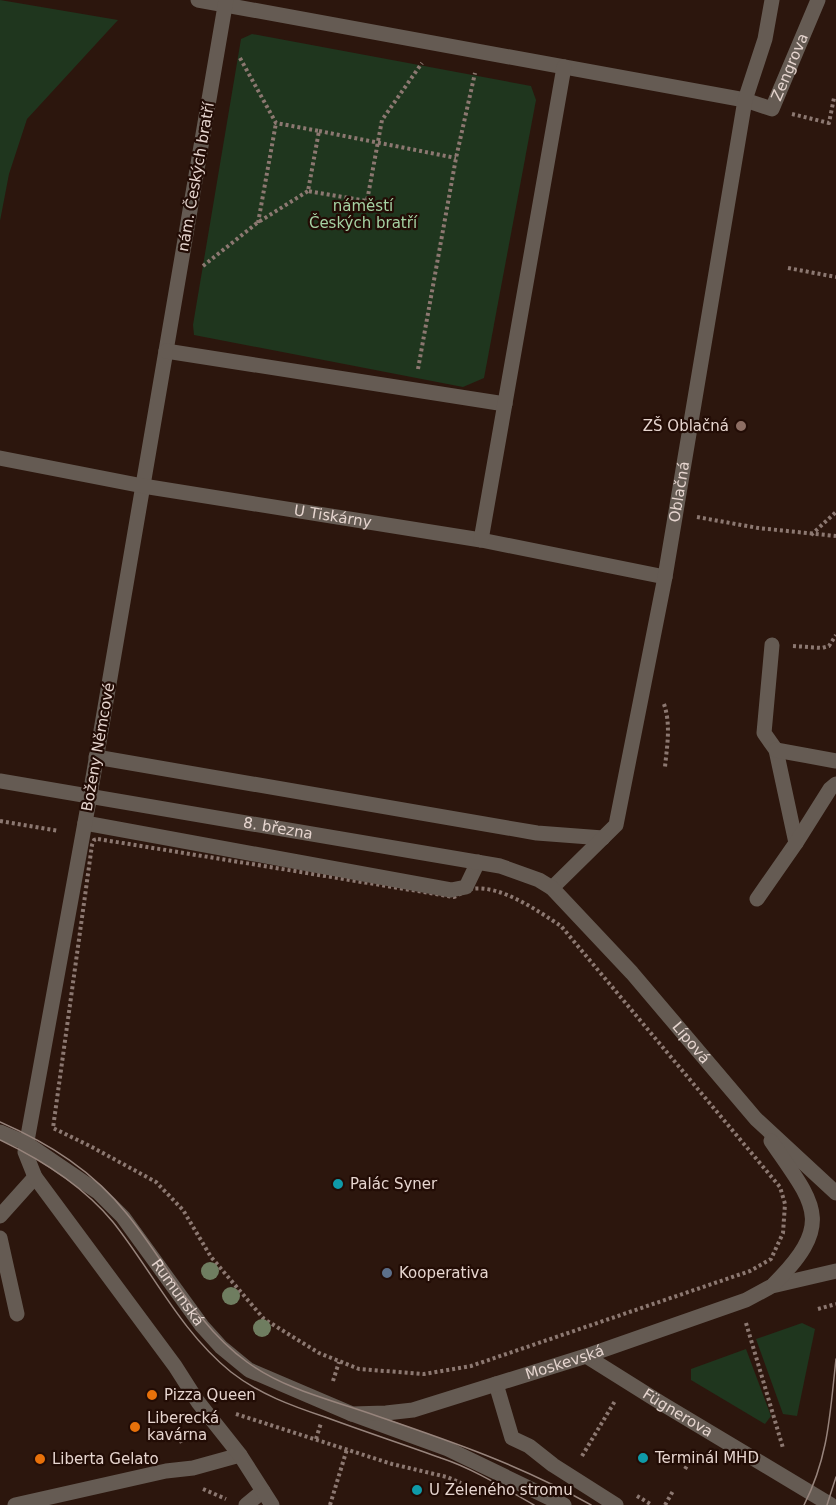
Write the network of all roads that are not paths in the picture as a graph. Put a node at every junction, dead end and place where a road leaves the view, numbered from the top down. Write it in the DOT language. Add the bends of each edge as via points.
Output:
graph roads {
  1 [pos="198,0"];
  2 [pos="772,0"];
  3 [pos="818,0"];
  4 [pos="226,2"];
  5 [pos="564,67"];
  6 [pos="745,100"];
  7 [pos="166,351"];
  8 [pos="505,404"];
  9 [pos="0,458"];
  10 [pos="143,486"];
  11 [pos="480,540"];
  12 [pos="665,577"];
  13 [pos="772,645"];
  14 [pos="776,750"];
  15 [pos="96,757"];
  16 [pos="836,761"];
  17 [pos="0,781"];
  18 [pos="836,784"];
  19 [pos="90,795"];
  20 [pos="85,823"];
  21 [pos="603,838"];
  22 [pos="796,843"];
  23 [pos="478,862"];
  24 [pos="552,888"];
  25 [pos="757,899"];
  26 [pos="756,1119"];
  27 [pos="0,1132"];
  28 [pos="26,1143"];
  29 [pos="35,1177"];
  30 [pos="836,1193"];
  31 [pos="0,1216"];
  32 [pos="0,1238"];
  33 [pos="836,1271"];
  34 [pos="772,1286"];
  35 [pos="17,1314"];
  36 [pos="585,1356"];
  37 [pos="496,1384"];
  38 [pos="352,1414"];
  39 [pos="240,1455"];
  40 [pos="263,1491"];
  41 [pos="15,1505"];
  42 [pos="246,1505"];
  43 [pos="272,1505"];
  44 [pos="564,1505"];
  45 [pos="616,1505"];
  46 [pos="831,1505"];
  1 -- 4 [label="street"];
  2 -- 6 [label="street, Oblačná" via="765,39"];
  3 -- 6 [label="street, Zengrova" via="772,109"];
  4 -- 5 [label="street"];
  4 -- 7 [label="street, nám. Českých bratří"];
  5 -- 6 [label="street"];
  5 -- 8 [label="street"];
  6 -- 12 [label="street, Oblačná"];
  7 -- 8 [label="street"];
  7 -- 10 [label="street, Boženy Němcové"];
  8 -- 11 [label="street"];
  9 -- 10 [label="street, U Tiskárny"];
  10 -- 11 [label="street, U Tiskárny"];
  10 -- 15 [label="street, Boženy Němcové"];
  11 -- 12 [label="street, U Tiskárny"];
  12 -- 21 [label="street, Oblačná" via="616,825"];
  13 -- 14 [label="street" via="764,733"];
  14 -- 16 [label="street"];
  14 -- 22 [label="street"];
  15 -- 19 [label="street, Boženy Němcové"];
  15 -- 21 [label="street" via="537,833"];
  17 -- 19 [label="street, 8. března"];
  18 -- 22 [label="street"];
  19 -- 20 [label="street, Boženy Němcové"];
  19 -- 23 [label="street, 8. března"];
  20 -- 23 [label="street" via="452,890 466,887"];
  20 -- 28 [label="street, Boženy Němcové"];
  21 -- 24 [label="street, Oblačná"];
  22 -- 25 [label="street"];
  23 -- 24 [label="street, 8. března" via="539,880"];
  24 -- 26 [label="street, Lípová" via="632,973"];
  26 -- 30 [label="street, Lípová"];
  26 -- 34 [label="street, Moskevská" via="807,1193 813,1218 805,1248"];
  27 -- 28 [label="street, Rumunská"];
  28 -- 29 [label="street" via="25,1152"];
  28 -- 38 [label="street, Rumunská" via="98,1192 123,1217 195,1317 230,1355 249,1370"];
  29 -- 31 [label="street"];
  29 -- 39 [label="street"];
  32 -- 35 [label="street"];
  33 -- 34 [label="street, Moskevská"];
  34 -- 36 [label="street, Moskevská" via="746,1300"];
  36 -- 37 [label="street, Moskevská"];
  36 -- 46 [label="street, Fügnerova"];
  37 -- 38 [label="street, Moskevská" via="412,1410"];
  37 -- 45 [label="street" via="512,1438"];
  38 -- 44 [label="street, Rumunská" via="448,1449"];
  39 -- 40 [label="street"];
  39 -- 41 [label="street"];
  40 -- 42 [label="street"];
  40 -- 43 [label="street"];
}
